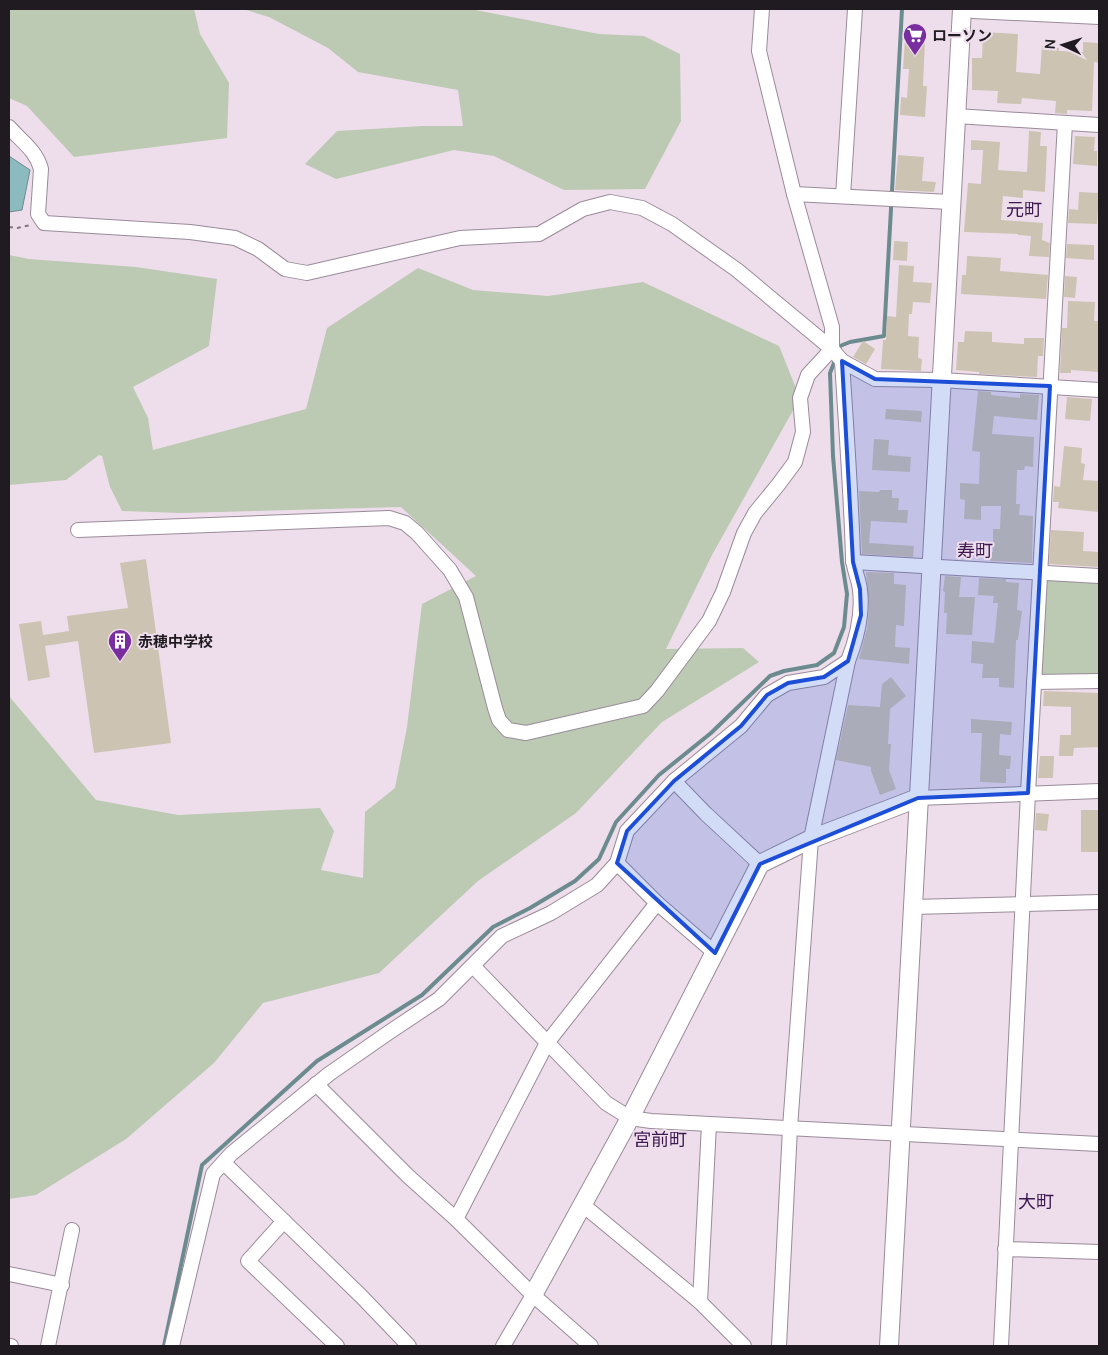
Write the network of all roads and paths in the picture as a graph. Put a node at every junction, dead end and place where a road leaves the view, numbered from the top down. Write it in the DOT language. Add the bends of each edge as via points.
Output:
graph roads {
  1 [pos="762,9"];
  2 [pos="855,9"];
  3 [pos="962,9"];
  4 [pos="973,9"];
  5 [pos="1099,15"];
  6 [pos="956,116"];
  7 [pos="1064,124"];
  8 [pos="1099,125"];
  9 [pos="9,127"];
  10 [pos="794,194"];
  11 [pos="843,196"];
  12 [pos="950,202"];
  13 [pos="44,223"];
  14 [pos="9,227"];
  15 [pos="832,349"];
  16 [pos="842,361"];
  17 [pos="941,380"];
  18 [pos="1050,386"];
  19 [pos="1099,390"];
  20 [pos="78,530"];
  21 [pos="853,562"];
  22 [pos="931,567"];
  23 [pos="1040,572"];
  24 [pos="1099,576"];
  25 [pos="848,661"];
  26 [pos="1099,681"];
  27 [pos="1034,682"];
  28 [pos="674,781"];
  29 [pos="1099,791"];
  30 [pos="1028,793"];
  31 [pos="918,798"];
  32 [pos="811,839"];
  33 [pos="617,863"];
  34 [pos="760,864"];
  35 [pos="1099,902"];
  36 [pos="657,903"];
  37 [pos="1022,903"];
  38 [pos="913,907"];
  39 [pos="716,953"];
  40 [pos="474,966"];
  41 [pos="547,1043"];
  42 [pos="316,1084"];
  43 [pos="630,1118"];
  44 [pos="709,1124"];
  45 [pos="790,1128"];
  46 [pos="901,1135"];
  47 [pos="1010,1139"];
  48 [pos="1099,1144"];
  49 [pos="224,1163"];
  50 [pos="582,1205"];
  51 [pos="456,1219"];
  52 [pos="284,1221"];
  53 [pos="72,1230"];
  54 [pos="1005,1249"];
  55 [pos="1099,1252"];
  56 [pos="9,1274"];
  57 [pos="62,1285"];
  58 [pos="533,1295"];
  59 [pos="700,1302"];
  60 [pos="48,1346"];
  61 [pos="172,1346"];
  62 [pos="338,1346"];
  63 [pos="409,1346"];
  64 [pos="503,1346"];
  65 [pos="591,1346"];
  66 [pos="744,1346"];
  67 [pos="778,1346"];
  68 [pos="889,1346"];
  69 [pos="1000,1346"];
  1 -- 10 [label="street" via="759,51"];
  2 -- 11 [label="street"];
  3 -- 6 [label="street"];
  4 -- 5 [label="street"];
  6 -- 7 [label="street"];
  6 -- 12 [label="street"];
  7 -- 8 [label="street"];
  7 -- 18 [label="street"];
  9 -- 13 [label="street" via="32,149 39,162 38,214"];
  10 -- 11 [label="street"];
  10 -- 15 [label="street" via="832,327"];
  11 -- 12 [label="street"];
  12 -- 17 [label="street"];
  13 -- 14 [label="path"];
  13 -- 15 [label="street" via="235,238 258,249 286,269 308,273 460,238 539,234 583,208 610,202 642,208 672,224 737,270"];
  15 -- 16 [label="street"];
  15 -- 20 [label="street" via="808,375 800,398 803,432 795,462 755,513 744,533 709,622 643,706 574,724 526,733 508,730 499,720 466,597 450,570 405,523 389,518"];
  16 -- 17 [label="street" via="875,379"];
  16 -- 21 [label="street"];
  17 -- 18 [label="street"];
  17 -- 22 [label="street"];
  18 -- 19 [label="street"];
  18 -- 23 [label="street"];
  21 -- 22 [label="street"];
  21 -- 25 [label="street" via="860,589 861,615"];
  22 -- 23 [label="street"];
  22 -- 31 [label="street"];
  23 -- 24 [label="street"];
  23 -- 27 [label="street"];
  25 -- 28 [label="street" via="824,677 788,683 772,692 741,726"];
  25 -- 32 [label="street"];
  26 -- 27 [label="street"];
  27 -- 30 [label="street"];
  28 -- 33 [label="street" via="627,831"];
  28 -- 34 [label="street"];
  29 -- 30 [label="street"];
  30 -- 31 [label="street"];
  30 -- 37 [label="street"];
  31 -- 32 [label="street"];
  31 -- 38 [label="street"];
  32 -- 34 [label="street"];
  32 -- 45 [label="street"];
  33 -- 36 [label="street"];
  33 -- 40 [label="street" via="597,884 551,913 502,936"];
  34 -- 39 [label="street"];
  35 -- 37 [label="street"];
  36 -- 39 [label="street"];
  36 -- 41 [label="street"];
  37 -- 38 [label="street"];
  37 -- 47 [label="street"];
  38 -- 46 [label="street"];
  39 -- 43 [label="street"];
  40 -- 41 [label="street"];
  40 -- 42 [label="street" via="439,999"];
  41 -- 43 [label="street" via="606,1103"];
  41 -- 51 [label="street"];
  42 -- 49 [label="street"];
  42 -- 51 [label="street"];
  43 -- 44 [label="street"];
  43 -- 50 [label="street"];
  44 -- 45 [label="street"];
  44 -- 59 [label="street"];
  45 -- 46 [label="street"];
  45 -- 67 [label="street"];
  46 -- 47 [label="street"];
  46 -- 68 [label="street"];
  47 -- 48 [label="street"];
  47 -- 54 [label="street"];
  49 -- 52 [label="street"];
  49 -- 61 [label="street" via="213,1174"];
  50 -- 58 [label="street"];
  50 -- 59 [label="street"];
  51 -- 58 [label="street"];
  52 -- 62 [label="street" via="248,1261"];
  52 -- 63 [label="street"];
  53 -- 57 [label="street"];
  54 -- 55 [label="street"];
  54 -- 69 [label="street"];
  56 -- 57 [label="street"];
  57 -- 60 [label="street"];
  58 -- 64 [label="street"];
  58 -- 65 [label="street"];
  59 -- 66 [label="street"];
}
